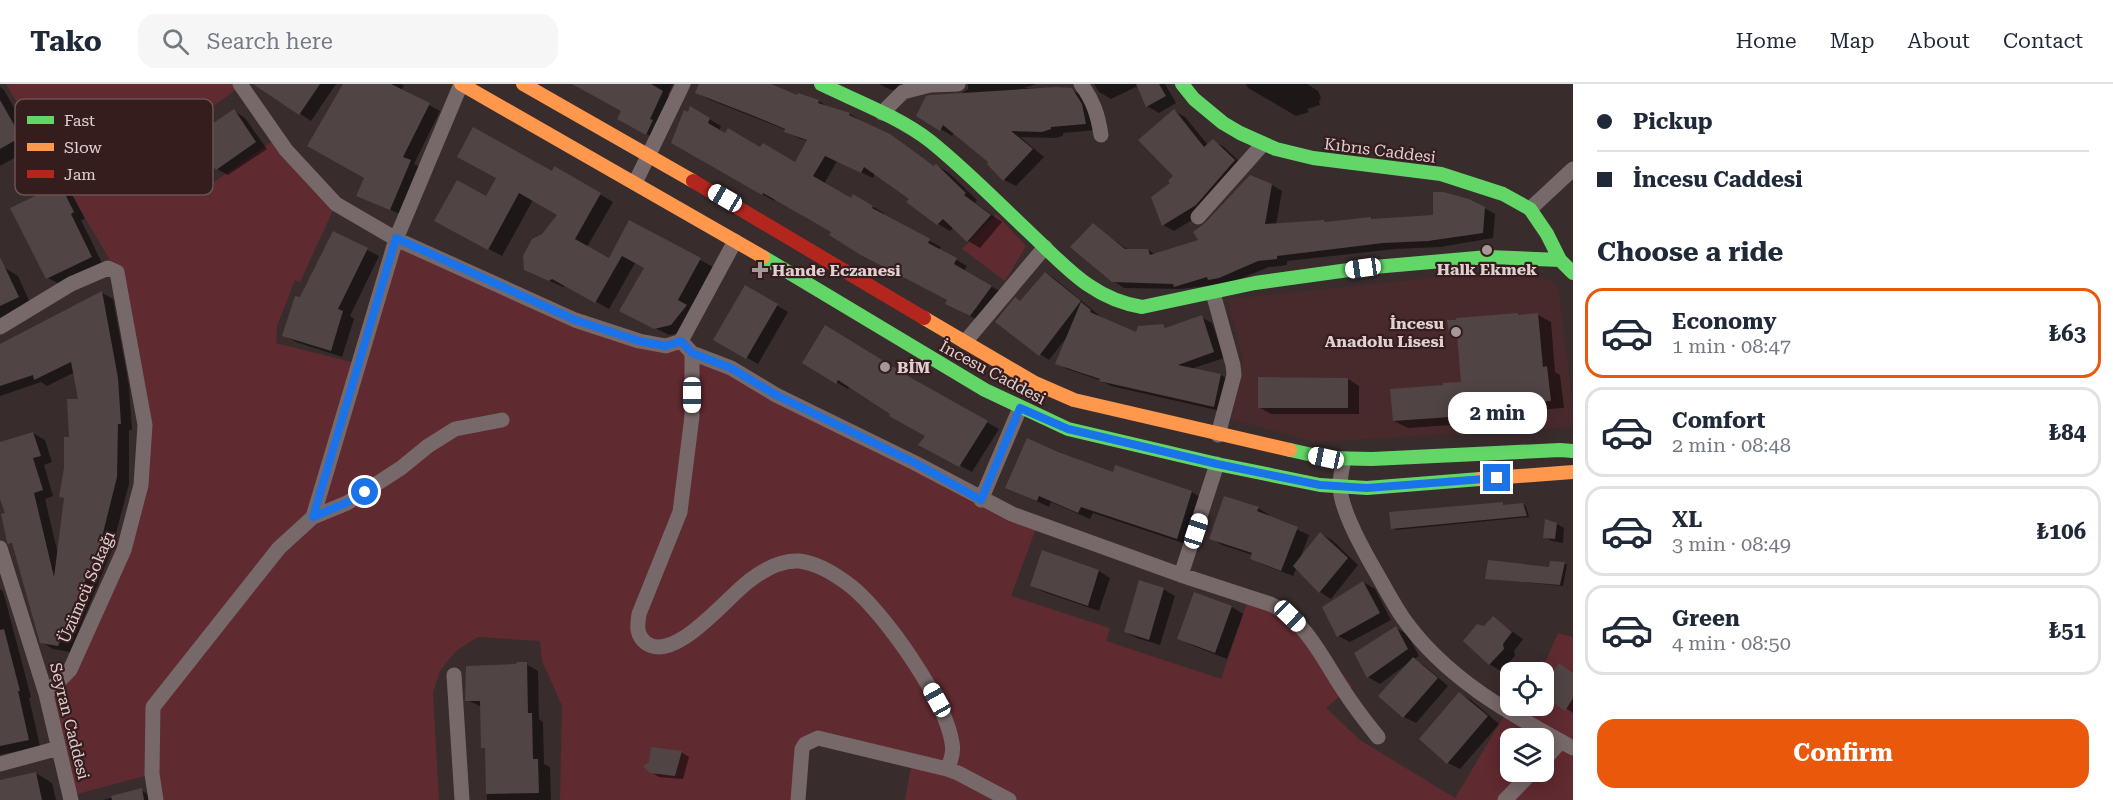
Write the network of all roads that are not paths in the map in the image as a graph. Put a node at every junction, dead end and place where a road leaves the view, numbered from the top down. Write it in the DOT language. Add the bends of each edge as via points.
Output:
graph roads {
  1 [pos="461,84"];
  2 [pos="523,84"];
  3 [pos="683,84"];
  4 [pos="821,84"];
  5 [pos="958,84"];
  6 [pos="1081,84"];
  7 [pos="1182,84"];
  8 [pos="241,85"];
  9 [pos="882,113"];
  10 [pos="1101,135"];
  11 [pos="1263,144"];
  12 [pos="650,155"];
  13 [pos="1573,169"];
  14 [pos="635,183"];
  15 [pos="1530,209"];
  16 [pos="1198,217"];
  17 [pos="396,238"];
  18 [pos="735,241"];
  19 [pos="1045,247"];
  20 [pos="1560,260"];
  21 [pos="1573,273"];
  22 [pos="1214,292"];
  23 [pos="0,327"];
  24 [pos="681,341"];
  25 [pos="965,342"];
  26 [pos="692,353"];
  27 [pos="1020,408"];
  28 [pos="502,420"];
  29 [pos="1218,435"];
  30 [pos="1573,451"];
  31 [pos="1344,459"];
  32 [pos="1217,464"];
  33 [pos="1573,472"];
  34 [pos="1340,488"];
  35 [pos="981,500"];
  36 [pos="313,517"];
  37 [pos="0,548"];
  38 [pos="1182,575"];
  39 [pos="454,675"];
  40 [pos="46,694"];
  41 [pos="1378,737"];
  42 [pos="1567,745"];
  43 [pos="58,748"];
  44 [pos="1554,753"];
  45 [pos="0,764"];
  46 [pos="947,769"];
  47 [pos="1522,782"];
  48 [pos="980,793"];
  49 [pos="71,800"];
  50 [pos="156,800"];
  51 [pos="462,800"];
  52 [pos="798,800"];
  53 [pos="1009,800"];
  54 [pos="1505,800"];
  1 -- 14 [label="main road, İncesu Caddesi"];
  1 -- 17 [label="street"];
  2 -- 12 [label="main road, İncesu Caddesi"];
  3 -- 12 [label="street"];
  4 -- 9 [label="main road"];
  5 -- 9 [label="street" via="930,85 903,92"];
  6 -- 10 [label="street" via="1098,115"];
  7 -- 11 [label="main road, Kıbrıs Caddesi" via="1205,110"];
  8 -- 17 [label="street" via="286,150 336,204"];
  9 -- 19 [label="main road" via="927,139 954,161"];
  11 -- 15 [label="main road, Kıbrıs Caddesi" via="1313,158 1441,174 1503,194"];
  11 -- 16 [label="street"];
  12 -- 14 [label="street"];
  12 -- 25 [label="main road, İncesu Caddesi"];
  13 -- 15 [label="street"];
  14 -- 18 [label="main road, İncesu Caddesi"];
  15 -- 20 [label="main road, Kıbrıs Caddesi"];
  17 -- 24 [label="street" via="575,320 639,341 666,346"];
  17 -- 36 [label="street"];
  18 -- 24 [label="street"];
  18 -- 27 [label="main road, İncesu Caddesi"];
  19 -- 22 [label="main road" via="1082,282 1101,295 1129,305 1142,308"];
  19 -- 25 [label="street"];
  20 -- 21 [label="main road, Kıbrıs Caddesi"];
  20 -- 22 [label="main road" via="1488,257 1363,268"];
  22 -- 29 [label="street" via="1234,375"];
  23 -- 40 [label="street, Üzümcü Sokağı" via="71,284 108,268 117,272 145,425 141,485 124,550 70,670"];
  24 -- 26 [label="street"];
  25 -- 29 [label="main road, İncesu Caddesi" via="1035,383 1074,400"];
  26 -- 35 [label="street" via="731,368"];
  26 -- 46 [label="street" via="692,416 680,512 639,615 639,635 654,647 673,644 707,620 748,581 770,568 794,561 820,568 852,588 874,610 924,676 952,740"];
  27 -- 32 [label="main road, İncesu Caddesi" via="1068,429"];
  27 -- 35 [label="street"];
  28 -- 36 [label="street" via="455,429 346,503"];
  29 -- 31 [label="main road, İncesu Caddesi"];
  30 -- 31 [label="main road, İncesu Caddesi"];
  31 -- 34 [label="street"];
  32 -- 34 [label="main road, İncesu Caddesi"];
  32 -- 38 [label="street"];
  33 -- 34 [label="main road, İncesu Caddesi"];
  34 -- 42 [label="street" via="1349,520 1403,619 1470,687"];
  35 -- 38 [label="street"];
  36 -- 50 [label="street" via="279,548 153,707 152,774"];
  37 -- 40 [label="street, Seyran Caddesi"];
  38 -- 41 [label="street" via="1282,610 1300,626"];
  39 -- 51 [label="street"];
  40 -- 43 [label="street, Seyran Caddesi"];
  42 -- 44 [label="street"];
  43 -- 45 [label="street"];
  43 -- 49 [label="street, Seyran Caddesi"];
  46 -- 48 [label="street" via="958,773"];
  46 -- 52 [label="street" via="818,738 802,749"];
  47 -- 54 [label="street"];
  48 -- 53 [label="street"];
}
